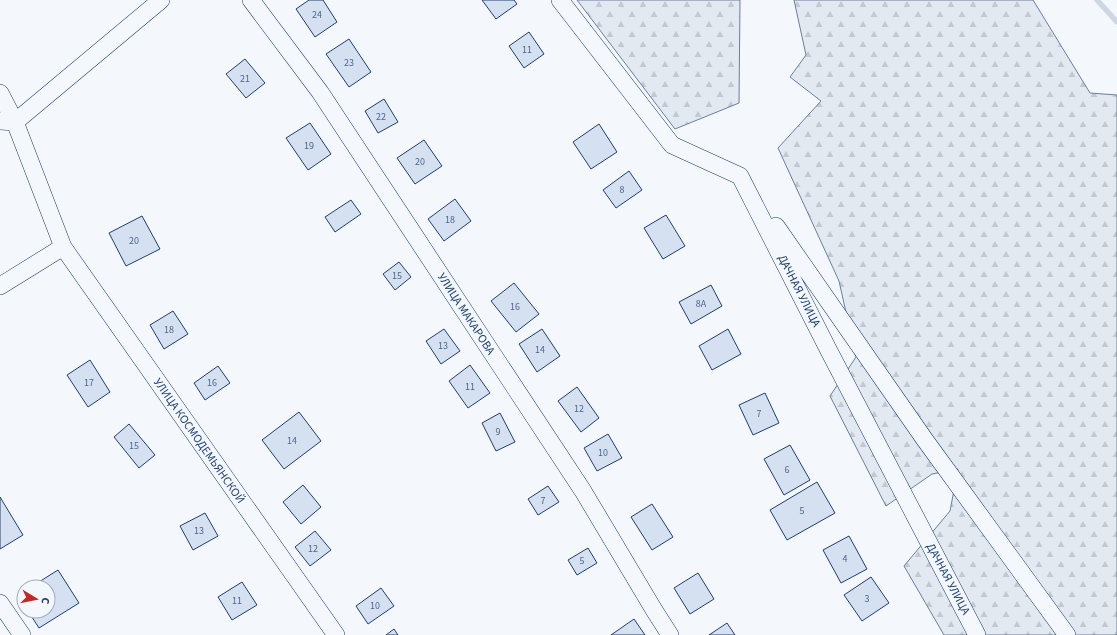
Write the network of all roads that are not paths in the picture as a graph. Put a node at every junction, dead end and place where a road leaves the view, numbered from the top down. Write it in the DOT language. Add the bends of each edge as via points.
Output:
graph roads {
  1 [pos="161,0"];
  2 [pos="251,0"];
  3 [pos="560,0"];
  4 [pos="0,93"];
  5 [pos="7,122"];
  6 [pos="740,176"];
  7 [pos="63,247"];
  8 [pos="0,286"];
  9 [pos="0,603"];
  10 [pos="22,635"];
  11 [pos="336,635"];
  12 [pos="670,635"];
  13 [pos="977,635"];
  14 [pos="1067,635"];
  1 -- 5 [label="street"];
  2 -- 12 [label="street, УЛИЦА МАКАРОВА" via="320,92 584,491"];
  3 -- 6 [label="street" via="672,145"];
  4 -- 5 [label="street, УЛИЦА КОСМОДЕМЬЯНСКОЙ"];
  5 -- 7 [label="street, УЛИЦА КОСМОДЕМЬЯНСКОЙ"];
  6 -- 13 [label="street, ДАЧНАЯ УЛИЦА"];
  6 -- 14 [label="street" via="925,440"];
  7 -- 8 [label="street"];
  7 -- 11 [label="street, УЛИЦА КОСМОДЕМЬЯНСКОЙ"];
  9 -- 10 [label="street"];
}
